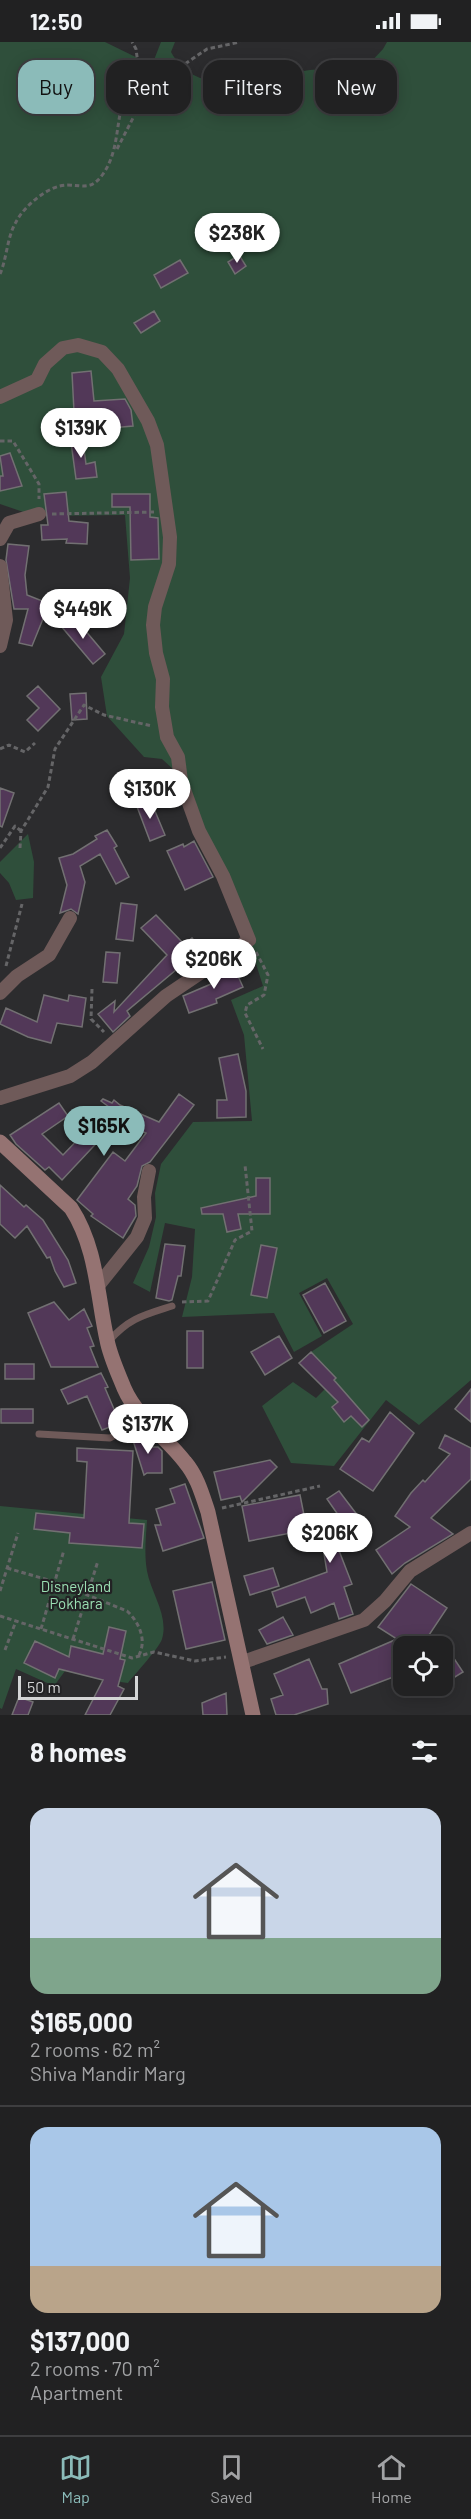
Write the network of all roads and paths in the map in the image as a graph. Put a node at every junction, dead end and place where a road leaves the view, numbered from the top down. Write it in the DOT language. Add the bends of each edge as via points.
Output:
graph roads {
  1 [pos="132,42"];
  2 [pos="240,42"];
  3 [pos="114,154"];
  4 [pos="0,274"];
  5 [pos="0,397"];
  6 [pos="0,441"];
  7 [pos="165,512"];
  8 [pos="39,514"];
  9 [pos="0,539"];
  10 [pos="0,566"];
  11 [pos="0,646"];
  12 [pos="166,729"];
  13 [pos="35,743"];
  14 [pos="0,749"];
  15 [pos="21,831"];
  16 [pos="0,848"];
  17 [pos="20,848"];
  18 [pos="22,904"];
  19 [pos="70,918"];
  20 [pos="249,940"];
  21 [pos="6,970"];
  22 [pos="92,989"];
  23 [pos="0,993"];
  24 [pos="114,1042"];
  25 [pos="263,1049"];
  26 [pos="0,1098"];
  27 [pos="0,1142"];
  28 [pos="245,1165"];
  29 [pos="149,1171"];
  30 [pos="97,1287"];
  31 [pos="172,1306"];
  32 [pos="108,1343"];
  33 [pos="140,1414"];
  34 [pos="39,1434"];
  35 [pos="320,1486"];
  36 [pos="208,1512"];
  37 [pos="18,1533"];
  38 [pos="471,1533"];
  39 [pos="64,1550"];
  40 [pos="98,1560"];
  41 [pos="7,1568"];
  42 [pos="55,1582"];
  43 [pos="0,1591"];
  44 [pos="87,1595"];
  45 [pos="0,1616"];
  46 [pos="16,1621"];
  47 [pos="40,1629"];
  48 [pos="73,1639"];
  49 [pos="5,1650"];
  50 [pos="132,1658"];
  51 [pos="242,1658"];
  52 [pos="253,1715"];
  1 -- 3 [label="path" via="139,72 126,90"];
  2 -- 3 [label="path" via="207,49 148,89"];
  3 -- 4 [label="path" via="95,182 86,187 68,185 51,190 28,208 16,222"];
  5 -- 7 [label="street" via="37,380 45,364 63,348 78,345 102,352 118,369 148,421 157,445"];
  6 -- 8 [label="path" via="13,441 39,484"];
  7 -- 8 [label="path"];
  7 -- 12 [label="street" via="170,537 169,564 153,625 163,679"];
  8 -- 9 [label="street" via="9,523"];
  10 -- 11 [label="street" via="6,620"];
  12 -- 15 [label="path" via="104,716 84,705 55,749 48,787"];
  12 -- 20 [label="street" via="199,831 223,876"];
  13 -- 14 [label="path" via="25,752 9,745"];
  15 -- 16 [label="path" via="15,825"];
  15 -- 17 [label="path"];
  18 -- 21 [label="path"];
  19 -- 23 [label="street" via="49,955 17,976"];
  20 -- 24 [label="street" via="166,996"];
  20 -- 25 [label="path" via="267,975 264,995 247,1005 244,1013"];
  22 -- 24 [label="path" via="91,1019"];
  24 -- 26 [label="street" via="70,1076"];
  27 -- 30 [label="main road" via="71,1208 92,1253"];
  28 -- 31 [label="path" via="252,1231 235,1240 208,1300 187,1300"];
  29 -- 30 [label="street" via="145,1218 137,1237"];
  30 -- 32 [label="main road"];
  31 -- 32 [label="lane" via="122,1326"];
  32 -- 33 [label="main road" via="125,1389"];
  33 -- 34 [label="lane" via="127,1429 110,1438"];
  33 -- 36 [label="main road" via="186,1462"];
  35 -- 36 [label="path"];
  36 -- 51 [label="main road"];
  37 -- 41 [label="path"];
  38 -- 51 [label="street" via="410,1571 364,1620"];
  39 -- 42 [label="path"];
  40 -- 44 [label="path"];
  41 -- 42 [label="path"];
  41 -- 43 [label="path"];
  42 -- 44 [label="path"];
  42 -- 47 [label="path"];
  44 -- 48 [label="path"];
  44 -- 50 [label="path" via="127,1611 136,1619 143,1646 140,1654"];
  45 -- 46 [label="path"];
  46 -- 47 [label="path"];
  46 -- 49 [label="path"];
  47 -- 48 [label="path"];
  48 -- 50 [label="path"];
  50 -- 51 [label="path" via="154,1652 195,1661"];
  51 -- 52 [label="main road"];
}
